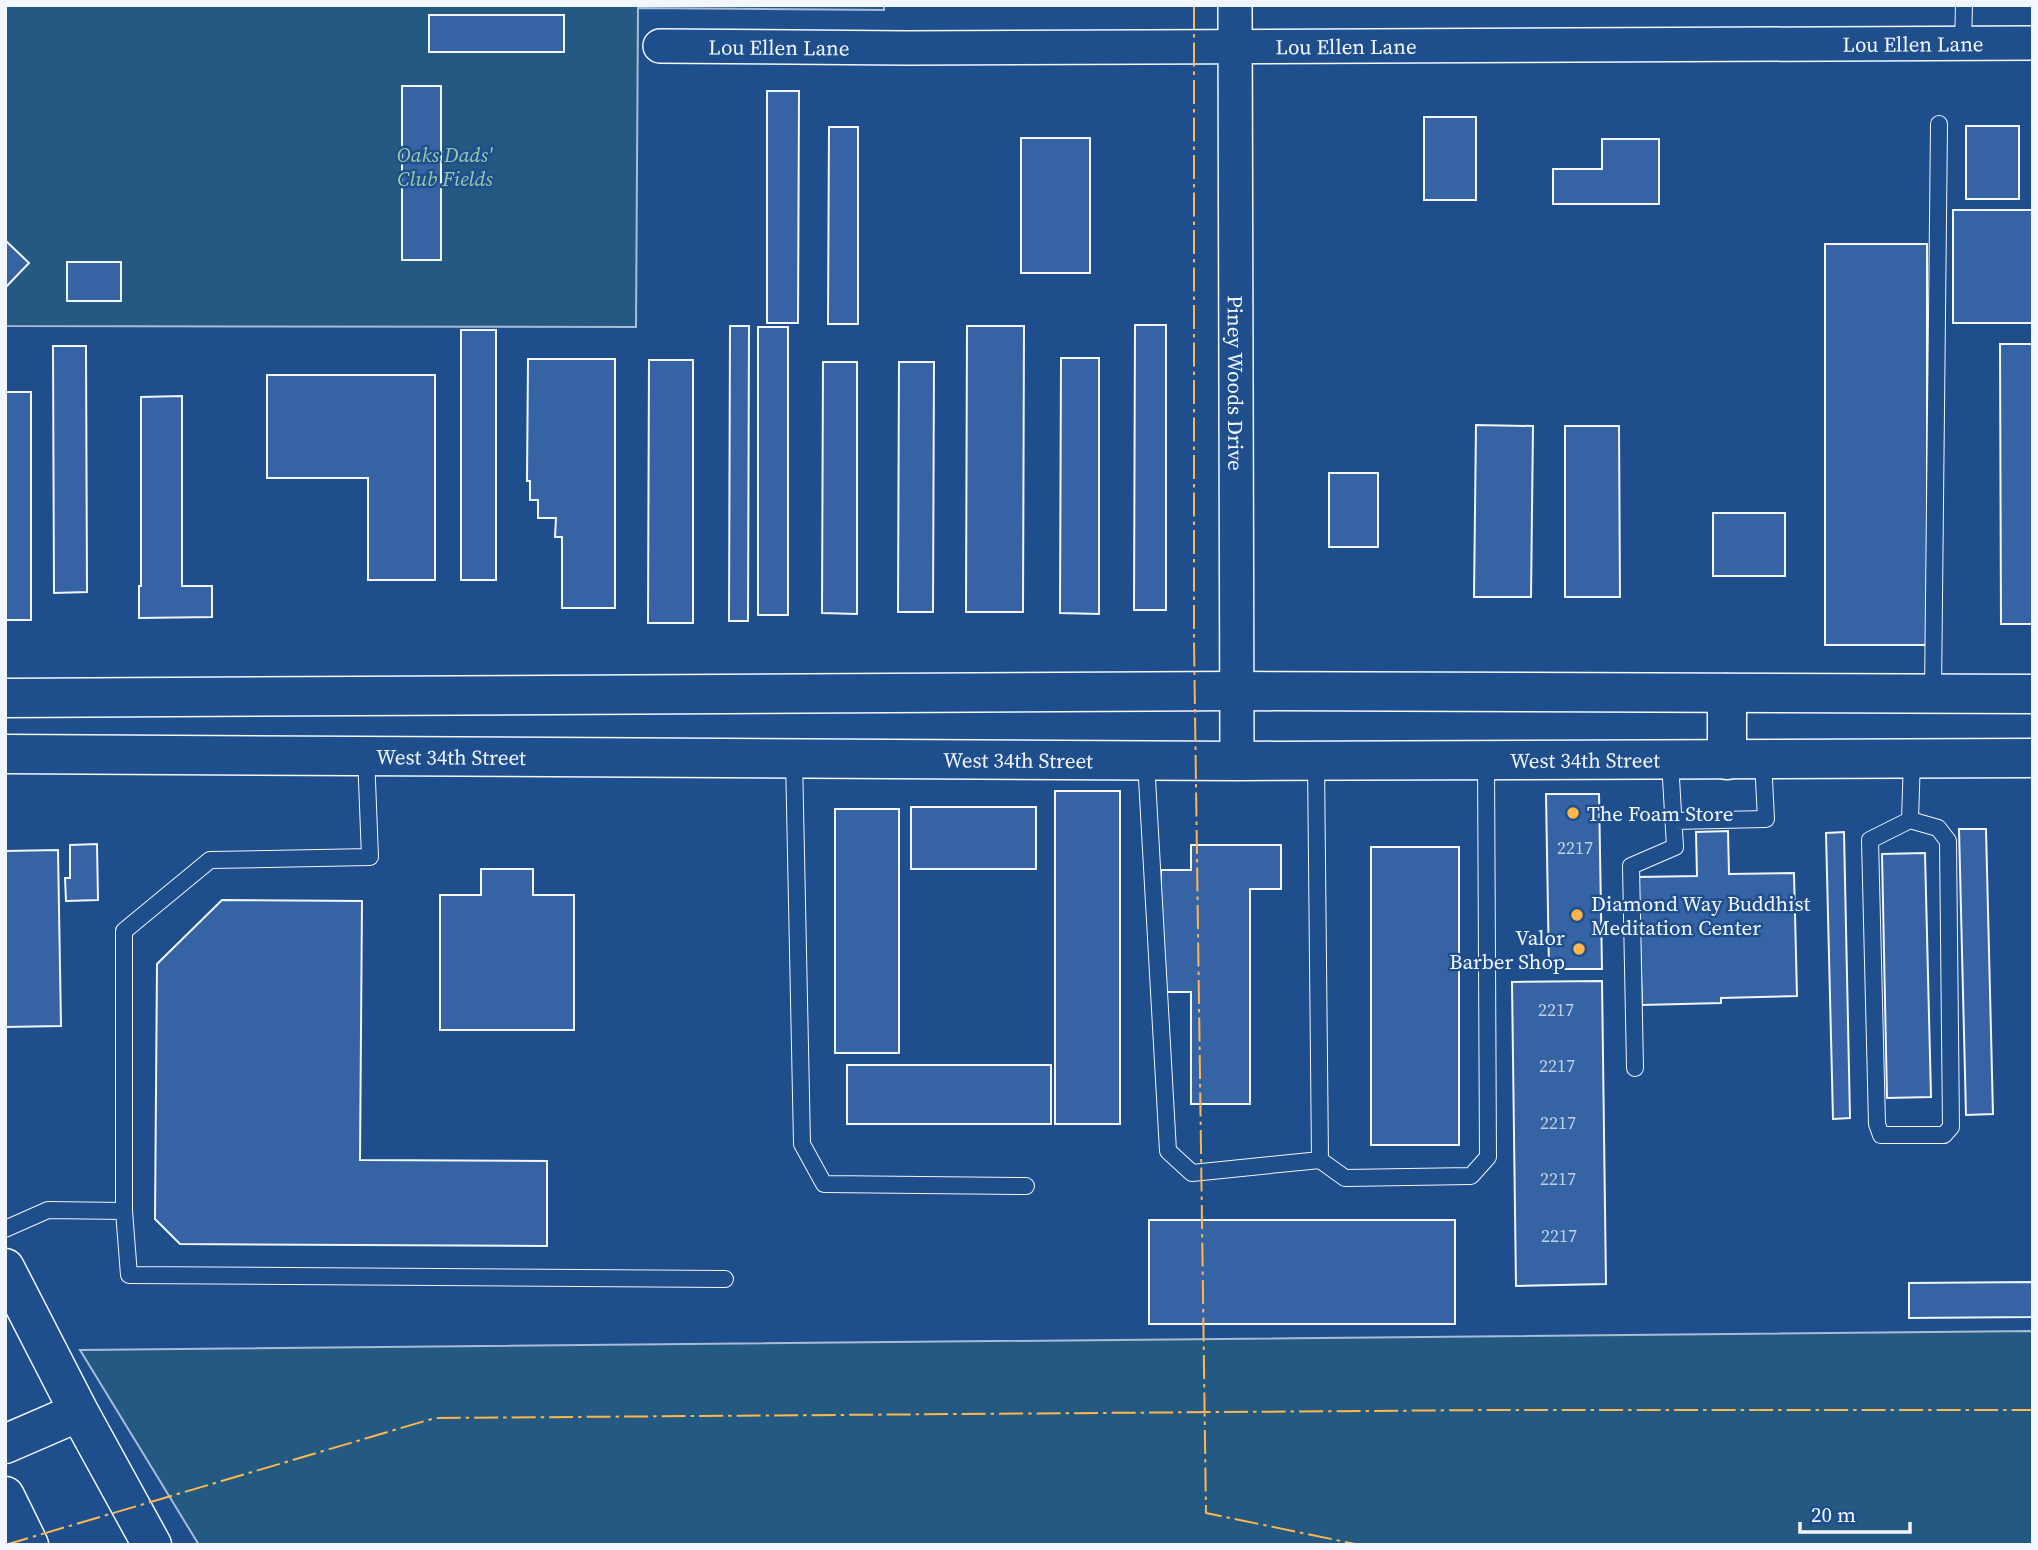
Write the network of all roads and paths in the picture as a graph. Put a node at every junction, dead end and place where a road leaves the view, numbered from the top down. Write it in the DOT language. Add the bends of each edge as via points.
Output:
graph roads {
  1 [pos="1235,5"];
  2 [pos="1964,5"];
  3 [pos="2033,43"];
  4 [pos="1964,44"];
  5 [pos="660,46"];
  6 [pos="1235,47"];
  7 [pos="1939,124"];
  8 [pos="1237,691"];
  9 [pos="1727,693"];
  10 [pos="1933,694"];
  11 [pos="2033,694"];
  12 [pos="368,696"];
  13 [pos="5,698"];
  14 [pos="5,754"];
  15 [pos="366,755"];
  16 [pos="794,758"];
  17 [pos="2033,758"];
  18 [pos="1745,760"];
  19 [pos="1912,760"];
  20 [pos="1146,761"];
  21 [pos="1237,761"];
  22 [pos="1316,761"];
  23 [pos="1486,761"];
  24 [pos="1670,761"];
  25 [pos="1910,820"];
  26 [pos="1673,821"];
  27 [pos="1635,1068"];
  28 [pos="1320,1160"];
  29 [pos="1026,1186"];
  30 [pos="124,1211"];
  31 [pos="5,1229"];
  32 [pos="5,1268"];
  33 [pos="725,1279"];
  34 [pos="79,1412"];
  35 [pos="5,1444"];
  36 [pos="5,1496"];
  37 [pos="29,1545"];
  38 [pos="152,1545"];
  1 -- 6 [label="street, Piney Woods Drive"];
  2 -- 4 [label="lane"];
  3 -- 4 [label="street, Lou Ellen Lane"];
  4 -- 6 [label="street, Lou Ellen Lane"];
  5 -- 6 [label="street, Lou Ellen Lane"];
  6 -- 8 [label="street, Piney Woods Drive"];
  7 -- 10 [label="lane"];
  8 -- 9 [label="main road"];
  8 -- 12 [label="main road"];
  8 -- 21 [label="street, Piney Woods Drive"];
  9 -- 10 [label="main road"];
  9 -- 18 [label="main road"];
  10 -- 11 [label="main road"];
  12 -- 13 [label="main road"];
  12 -- 15 [label="main road"];
  14 -- 15 [label="main road, West 34th Street"];
  15 -- 16 [label="main road, West 34th Street"];
  15 -- 30 [label="lane" via="370,857 210,860 124,931"];
  16 -- 20 [label="main road, West 34th Street"];
  16 -- 29 [label="lane" via="802,1144 824,1184"];
  17 -- 19 [label="main road, West 34th Street"];
  18 -- 19 [label="main road, West 34th Street"];
  18 -- 24 [label="main road, West 34th Street"];
  18 -- 26 [label="lane" via="1766,819"];
  19 -- 25 [label="lane"];
  20 -- 21 [label="main road, West 34th Street"];
  20 -- 28 [label="lane" via="1168,1151 1192,1173"];
  21 -- 22 [label="main road, West 34th Street"];
  22 -- 23 [label="main road, West 34th Street"];
  22 -- 28 [label="lane"];
  23 -- 24 [label="main road, West 34th Street"];
  23 -- 28 [label="lane" via="1488,1157 1471,1176 1345,1178"];
  24 -- 26 [label="lane"];
  25 -- 25 [label="lane" via="1938,828 1948,841 1951,1127 1944,1135 1881,1135 1877,1124 1870,840"];
  26 -- 27 [label="lane" via="1675,847 1631,866"];
  30 -- 31 [label="lane" via="48,1210"];
  30 -- 33 [label="lane" via="129,1275"];
  32 -- 34 [label="main road"];
  34 -- 35 [label="main road"];
  34 -- 38 [label="main road"];
  36 -- 37 [label="main road"];
}
